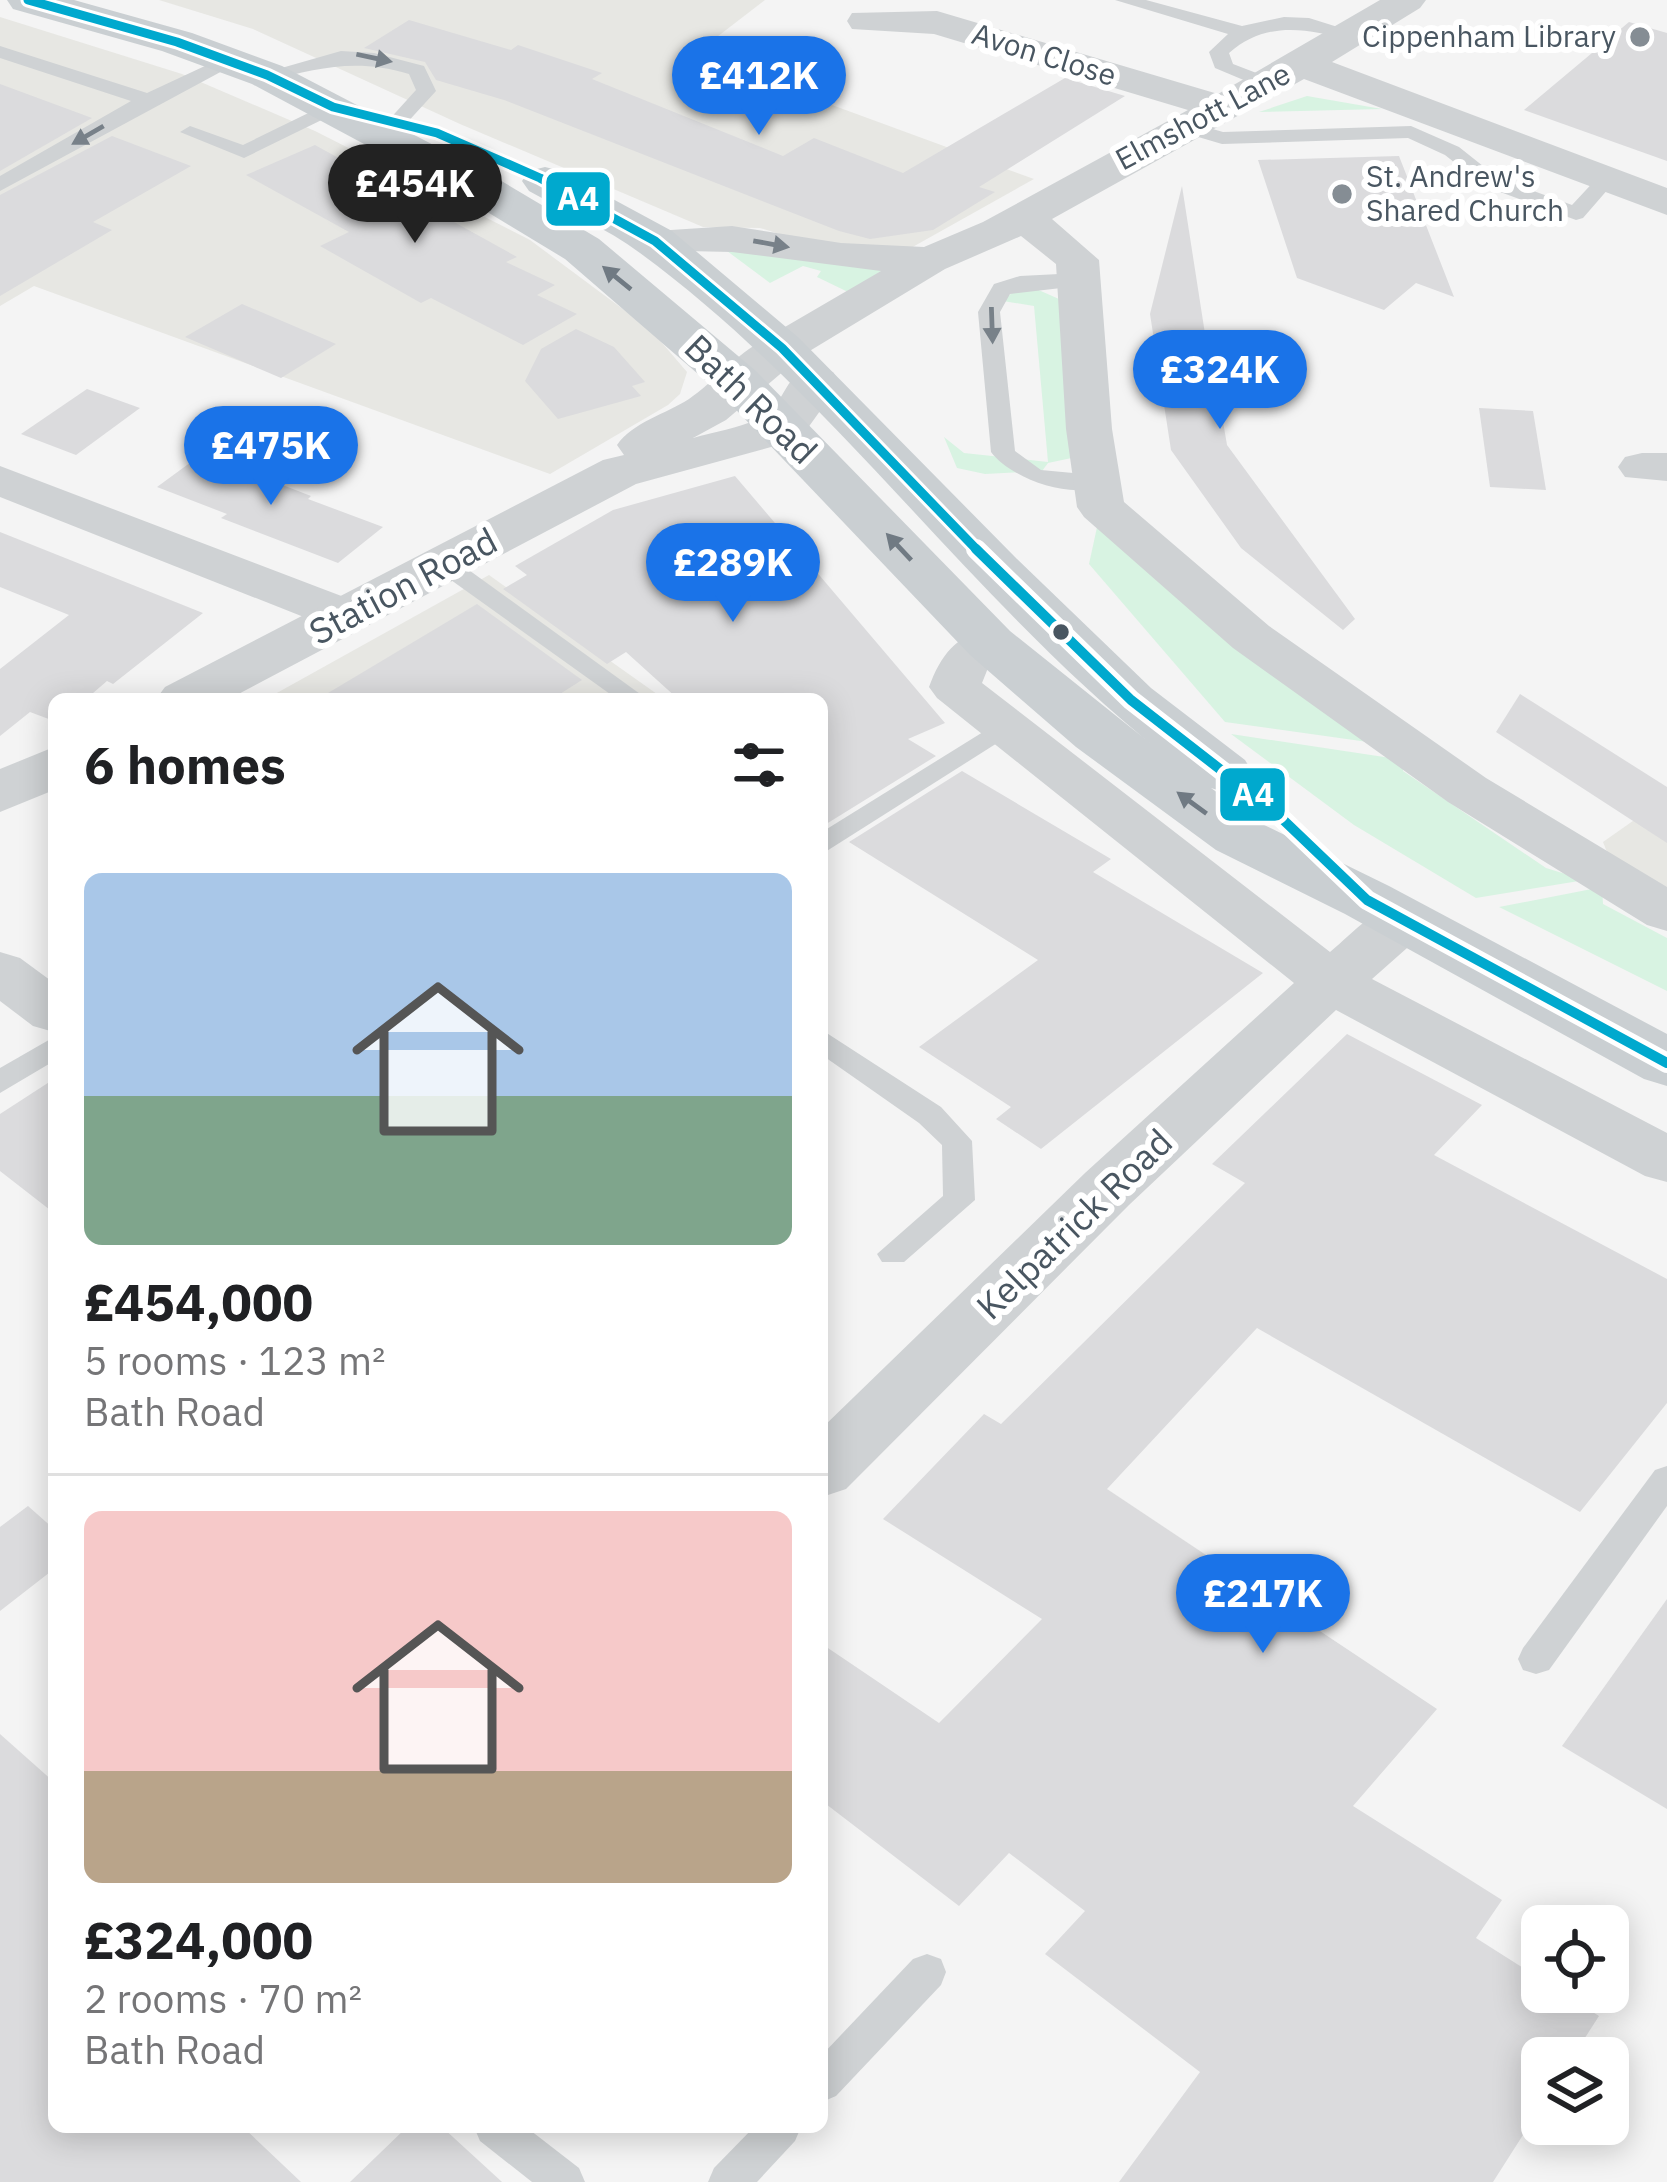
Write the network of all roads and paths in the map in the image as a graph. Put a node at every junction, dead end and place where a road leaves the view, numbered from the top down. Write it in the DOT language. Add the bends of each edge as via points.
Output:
graph roads {
  1 [pos="28,0"];
  2 [pos="1124,0"];
  3 [pos="1407,0"];
  4 [pos="866,21"];
  5 [pos="1242,32"];
  6 [pos="1350,34"];
  7 [pos="0,52"];
  8 [pos="248,69"];
  9 [pos="1283,74"];
  10 [pos="148,100"];
  11 [pos="333,107"];
  12 [pos="1202,117"];
  13 [pos="397,122"];
  14 [pos="190,132"];
  15 [pos="1606,180"];
  16 [pos="0,185"];
  17 [pos="1667,202"];
  18 [pos="1010,224"];
  19 [pos="655,241"];
  20 [pos="930,260"];
  21 [pos="1079,280"];
  22 [pos="798,365"];
  23 [pos="738,382"];
  24 [pos="782,428"];
  25 [pos="621,471"];
  26 [pos="0,480"];
  27 [pos="1097,481"];
  28 [pos="446,565"];
  29 [pos="347,616"];
  30 [pos="990,643"];
  31 [pos="197,693"];
  32 [pos="626,693"];
  33 [pos="1004,727"];
  34 [pos="48,769"];
  35 [pos="0,794"];
  36 [pos="828,841"];
  37 [pos="1386,910"];
  38 [pos="1667,912"];
  39 [pos="0,972"];
  40 [pos="1330,982"];
  41 [pos="48,1008"];
  42 [pos="828,1044"];
  43 [pos="48,1050"];
  44 [pos="1667,1063"];
  45 [pos="0,1082"];
  46 [pos="1667,1160"];
  47 [pos="893,1254"];
  48 [pos="828,1464"];
  49 [pos="1667,1480"];
  50 [pos="1536,1659"];
  51 [pos="927,1972"];
  52 [pos="828,2078"];
  53 [pos="502,2133"];
  54 [pos="775,2133"];
  55 [pos="564,2182"];
  56 [pos="729,2182"];
  1 -- 8 [label="main road, Bath Road"];
  2 -- 5 [label="lane"];
  3 -- 6 [label="street, Elmshott Lane"];
  4 -- 12 [label="street, Avon Close" via="937,22"];
  5 -- 6 [label="lane" via="1307,20"];
  5 -- 9 [label="lane" via="1219,52 1225,68"];
  6 -- 9 [label="street, Elmshott Lane"];
  7 -- 10 [label="lane"];
  8 -- 10 [label="lane"];
  8 -- 11 [label="main road, Bath Road"];
  8 -- 13 [label="lane, one-way" via="344,53 417,70 426,91"];
  9 -- 12 [label="street, Elmshott Lane"];
  9 -- 15 [label="street"];
  10 -- 16 [label="lane, one-way"];
  11 -- 13 [label="main road, Bath Road"];
  11 -- 14 [label="lane" via="244,152"];
  23 -- 11 [label="main road, Bath Road, one-way" via="582,249"];
  12 -- 15 [label="lane" via="1222,138 1412,132 1491,182 1576,214"];
  12 -- 18 [label="street, Elmshott Lane"];
  13 -- 19 [label="main road, Bath Road" via="540,178"];
  15 -- 17 [label="street"];
  18 -- 20 [label="street, Elmshott Lane"];
  18 -- 21 [label="street" via="1077,260"];
  18 -- 22 [label="street, Elmshott Lane" via="960,272 855,346"];
  19 -- 20 [label="street, one-way" via="732,238"];
  19 -- 22 [label="main road, Bath Road"];
  20 -- 22 [label="street, Elmshott Lane"];
  21 -- 27 [label="street"];
  21 -- 27 [label="lane, one-way" via="1020,283 1002,290 989,312 1003,452 1011,465 1029,476"];
  22 -- 23 [label="street, Station Road"];
  22 -- 24 [label="street"];
  22 -- 37 [label="main road, Bath Road" via="1131,700"];
  23 -- 24 [label="main road, Bath Road"];
  23 -- 25 [label="street, Station Road" via="708,410 643,446"];
  24 -- 25 [label="street, Station Road"];
  30 -- 24 [label="main road, Bath Road, one-way"];
  25 -- 28 [label="street, Station Road"];
  26 -- 29 [label="street"];
  27 -- 38 [label="street" via="1101,507 1251,637 1467,790"];
  28 -- 29 [label="street, Station Road"];
  28 -- 32 [label="lane"];
  29 -- 31 [label="street, Station Road"];
  30 -- 33 [label="street" via="965,660 955,687"];
  37 -- 30 [label="main road, Bath Road, one-way" via="1237,836"];
  33 -- 36 [label="lane"];
  33 -- 40 [label="street"];
  34 -- 35 [label="street"];
  37 -- 40 [label="street, Kelpatrick Road"];
  37 -- 44 [label="main road, Bath Road"];
  39 -- 41 [label="street"];
  40 -- 46 [label="street"];
  40 -- 48 [label="street, Kelpatrick Road"];
  42 -- 47 [label="lane" via="957,1141 959,1200"];
  43 -- 45 [label="lane"];
  49 -- 50 [label="lane"];
  51 -- 52 [label="lane"];
  53 -- 55 [label="lane"];
  54 -- 56 [label="lane"];
}
